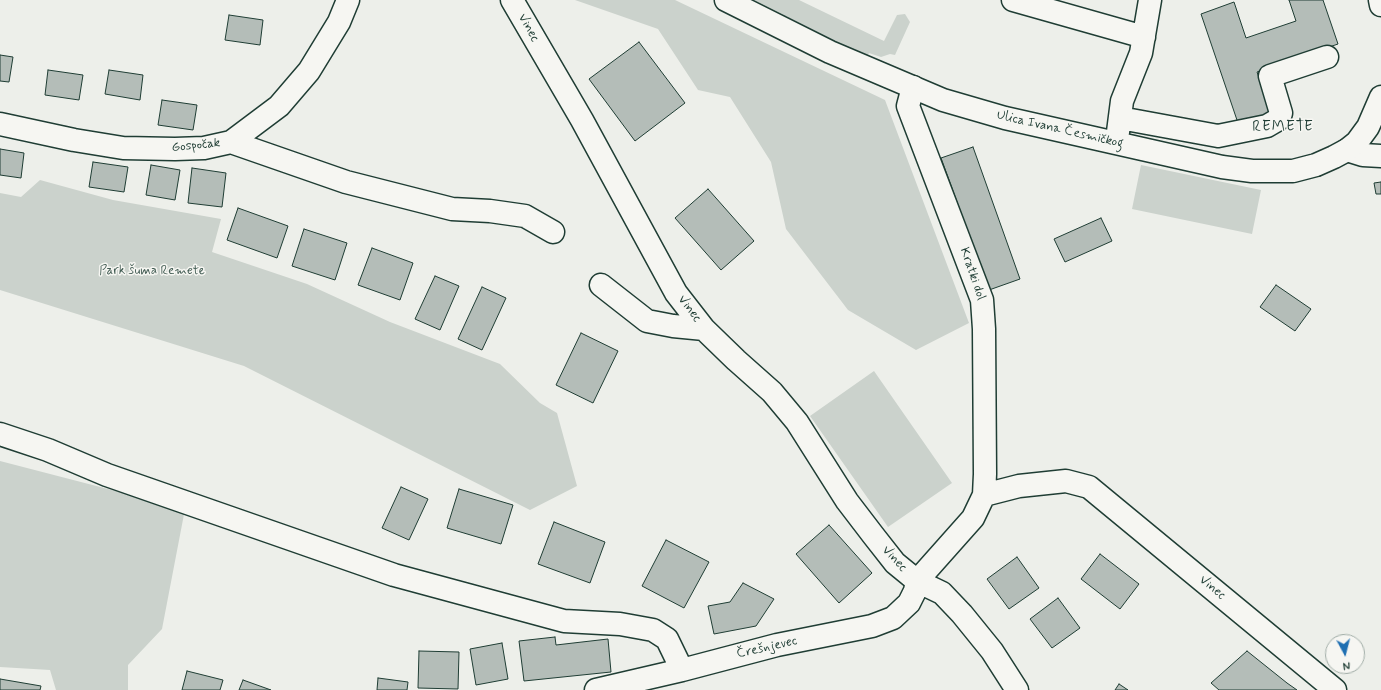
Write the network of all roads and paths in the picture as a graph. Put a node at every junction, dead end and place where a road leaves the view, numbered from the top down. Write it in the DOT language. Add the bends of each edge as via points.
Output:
graph roads {
  1 [pos="348,0"];
  2 [pos="512,0"];
  3 [pos="726,0"];
  4 [pos="1013,0"];
  5 [pos="1150,0"];
  6 [pos="1380,0"];
  7 [pos="1381,5"];
  8 [pos="1144,37"];
  9 [pos="1326,57"];
  10 [pos="913,87"];
  11 [pos="1381,96"];
  12 [pos="1120,118"];
  13 [pos="0,124"];
  14 [pos="231,142"];
  15 [pos="1117,143"];
  16 [pos="1364,154"];
  17 [pos="554,232"];
  18 [pos="601,285"];
  19 [pos="704,328"];
  20 [pos="0,434"];
  21 [pos="984,495"];
  22 [pos="917,581"];
  23 [pos="682,670"];
  24 [pos="596,690"];
  25 [pos="1017,690"];
  26 [pos="1335,690"];
  1 -- 14 [label="street, Gospočak" via="339,22 309,71 279,106"];
  2 -- 19 [label="street, Vinec" via="582,120 676,293"];
  3 -- 10 [label="street, Ulica Ivana Česmičkog" via="830,52"];
  4 -- 8 [label="street"];
  5 -- 8 [label="street"];
  6 -- 7 [label="street"];
  8 -- 12 [label="street" via="1122,100"];
  9 -- 12 [label="street" via="1270,76 1281,114 1279,119 1268,126 1218,136"];
  10 -- 15 [label="street, Ulica Ivana Česmičkog" via="969,108"];
  10 -- 21 [label="street, Kratki dol" via="908,106 982,300"];
  11 -- 16 [label="street, Ulica Ivana Česmičkog" via="1368,127 1357,142"];
  12 -- 15 [label="street"];
  13 -- 14 [label="street, Gospočak" via="123,148 175,150 204,148"];
  14 -- 17 [label="street" via="346,182 452,209 525,216"];
  15 -- 16 [label="street, Ulica Ivana Česmičkog" via="1222,167 1274,172 1293,171"];
  18 -- 19 [label="street" via="647,320 673,326"];
  19 -- 22 [label="street, Vinec" via="772,392 797,422 872,535 895,563"];
  20 -- 23 [label="street" via="48,450 107,475 394,575 564,621 620,624 653,630 667,639"];
  21 -- 22 [label="street, Vinec" via="973,518"];
  21 -- 26 [label="street, Vinec" via="1045,482 1066,481 1089,487"];
  22 -- 23 [label="street, Črešnjevec" via="909,603 893,618 872,626 777,645"];
  22 -- 25 [label="street, Vinec" via="942,593 962,614 992,651"];
  23 -- 24 [label="street, Črešnjevec"];
}
